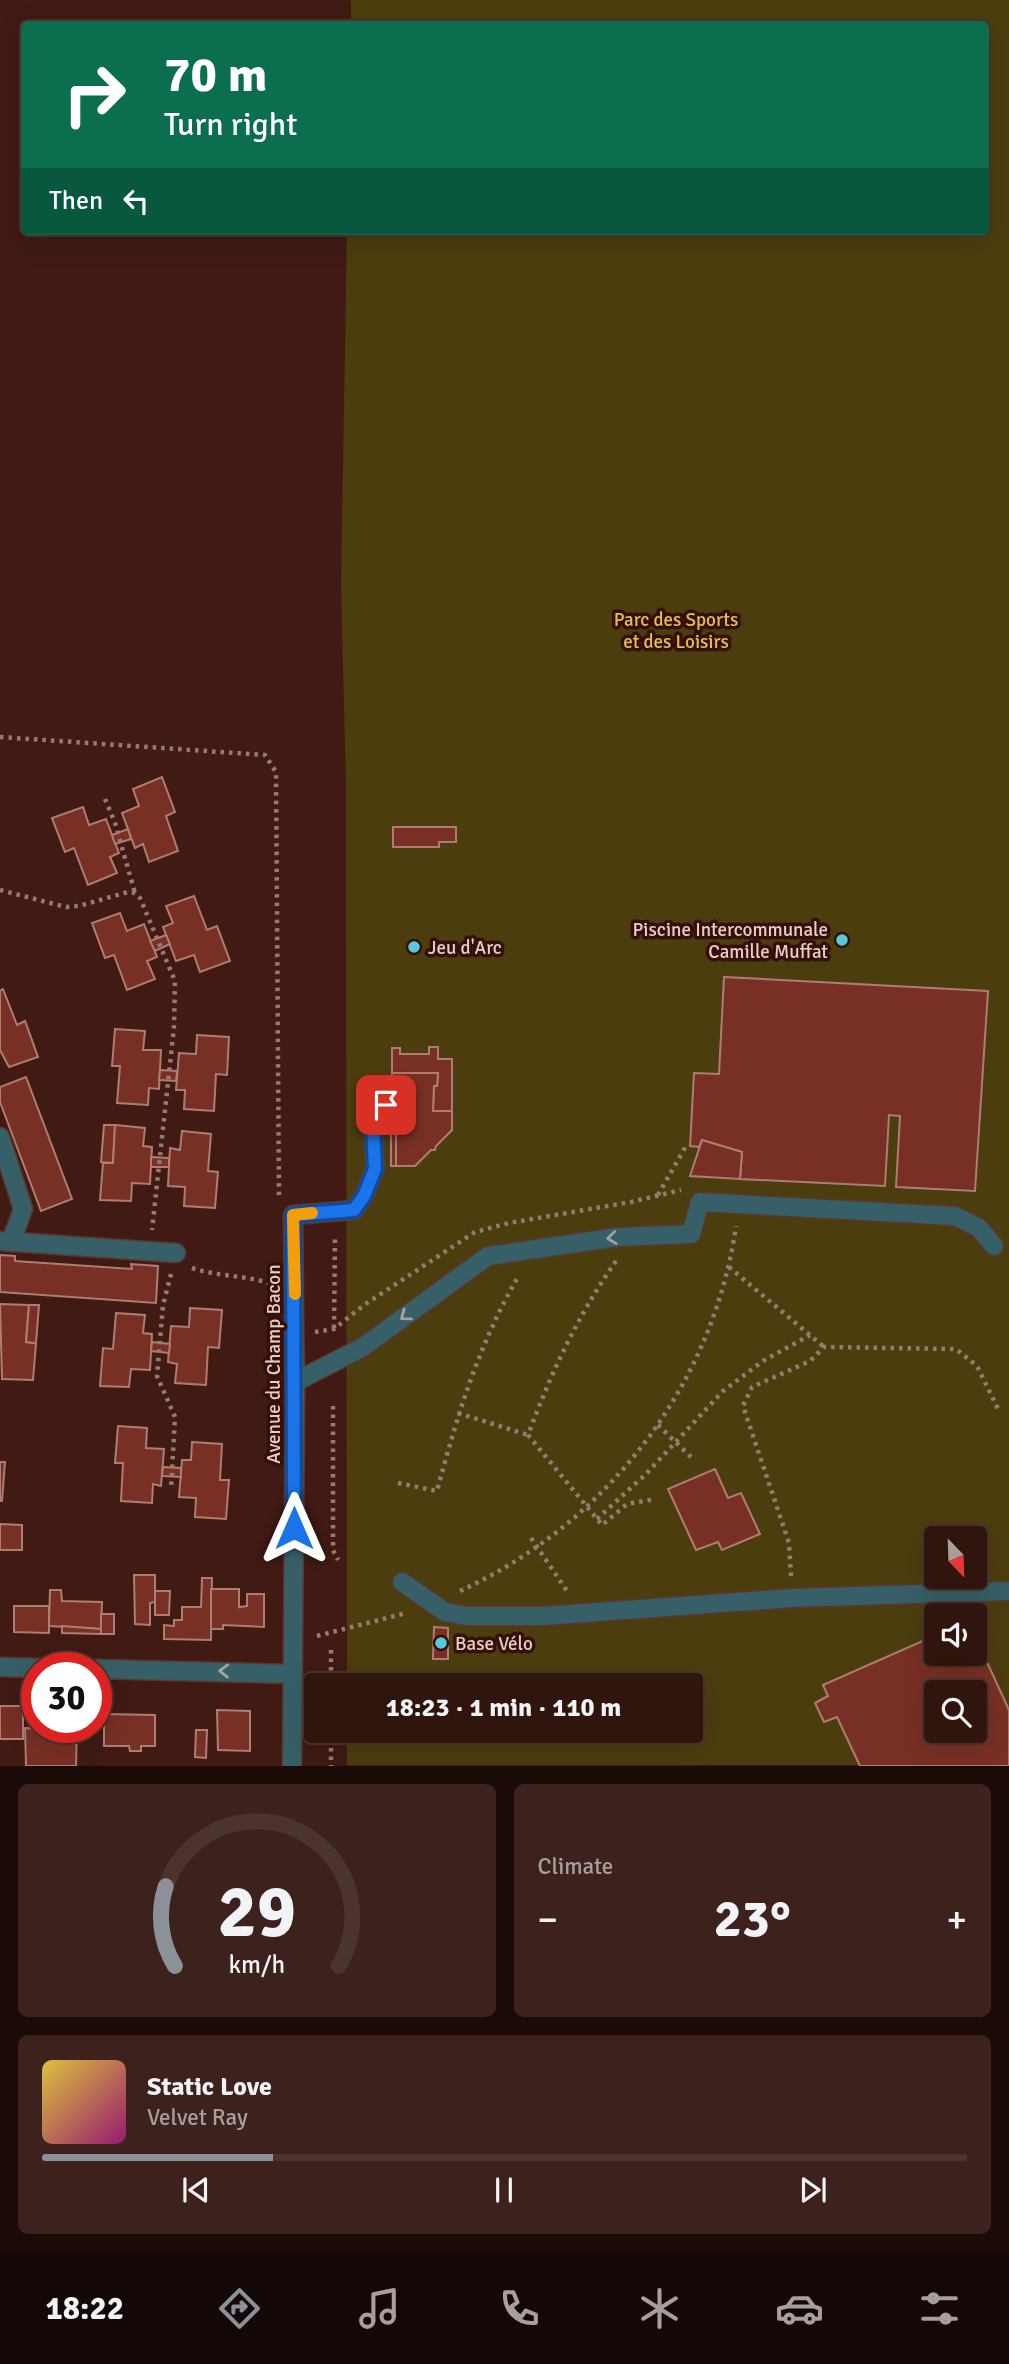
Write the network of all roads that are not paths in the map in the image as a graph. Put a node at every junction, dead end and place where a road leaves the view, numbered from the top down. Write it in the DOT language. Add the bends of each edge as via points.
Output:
graph roads {
  1 [pos="386,1105"];
  2 [pos="0,1138"];
  3 [pos="6,1241"];
  4 [pos="994,1246"];
  5 [pos="176,1253"];
  6 [pos="295,1382"];
  7 [pos="402,1582"];
  8 [pos="1009,1591"];
  9 [pos="0,1667"];
  10 [pos="21,1667"];
  11 [pos="112,1669"];
  12 [pos="292,1674"];
  13 [pos="292,1766"];
  1 -- 6 [label="street, Avenue du Champ Bacon" via="373,1126 375,1169 354,1210 293,1215"];
  2 -- 3 [label="street" via="23,1209"];
  3 -- 5 [label="street"];
  4 -- 6 [label="street, one-way" via="979,1228 955,1216 700,1202 691,1234 631,1236 488,1256 363,1347"];
  6 -- 12 [label="street, Avenue du Champ Bacon"];
  7 -- 8 [label="street" via="445,1612 466,1616 544,1616 793,1598"];
  9 -- 10 [label="street"];
  12 -- 11 [label="street, one-way"];
  12 -- 13 [label="street, Avenue du Champ Bacon"];
}
